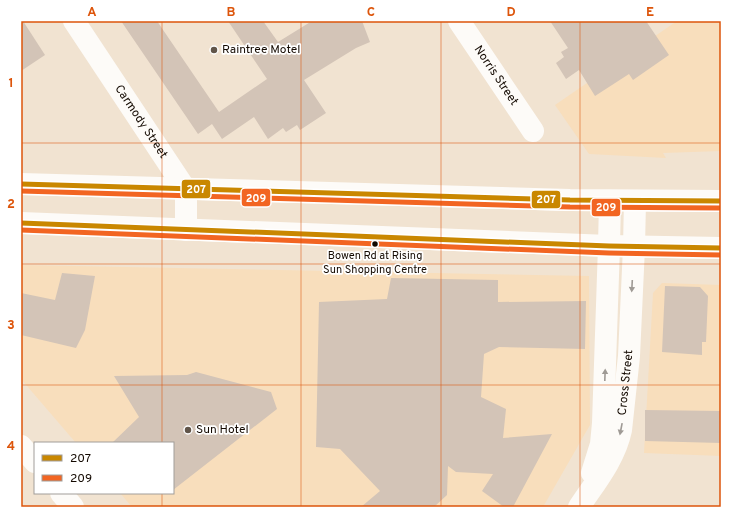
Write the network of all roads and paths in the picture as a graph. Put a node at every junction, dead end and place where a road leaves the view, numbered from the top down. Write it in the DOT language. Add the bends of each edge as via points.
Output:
graph roads {
  1 [pos="74,21"];
  2 [pos="459,21"];
  3 [pos="533,131"];
  4 [pos="21,184"];
  5 [pos="186,190"];
  6 [pos="610,201"];
  7 [pos="635,201"];
  8 [pos="721,201"];
  9 [pos="21,224"];
  10 [pos="186,230"];
  11 [pos="609,246"];
  12 [pos="634,247"];
  13 [pos="721,248"];
  14 [pos="21,446"];
  15 [pos="34,461"];
  16 [pos="62,494"];
  17 [pos="73,507"];
  18 [pos="577,507"];
  1 -- 5 [label="main road, Carmody Street"];
  2 -- 3 [label="main road, Norris Street"];
  4 -- 5 [label="main road"];
  5 -- 6 [label="main road"];
  5 -- 10 [label="main road"];
  6 -- 7 [label="main road"];
  6 -- 11 [label="main road, Cross Street"];
  7 -- 8 [label="main road"];
  7 -- 12 [label="main road, Cross Street"];
  9 -- 10 [label="main road"];
  10 -- 11 [label="main road"];
  11 -- 12 [label="main road"];
  18 -- 11 [label="main road, Cross Street, one-way" via="601,444"];
  12 -- 13 [label="main road"];
  12 -- 18 [label="main road, Cross Street, one-way" via="628,356 619,440 611,459"];
  14 -- 15 [label="main road"];
  16 -- 17 [label="main road"];
}
